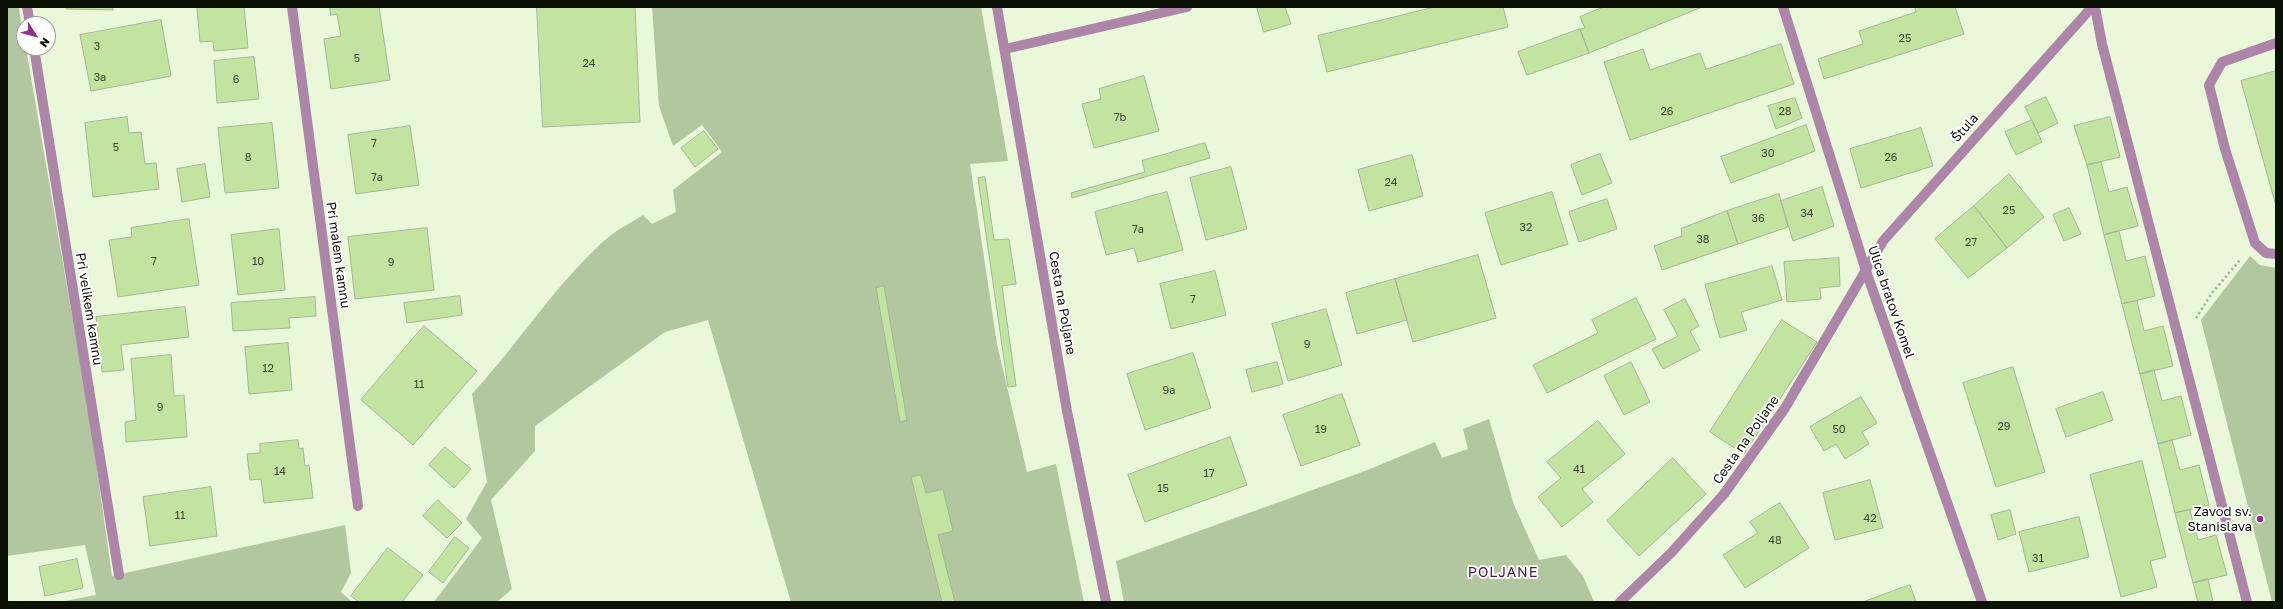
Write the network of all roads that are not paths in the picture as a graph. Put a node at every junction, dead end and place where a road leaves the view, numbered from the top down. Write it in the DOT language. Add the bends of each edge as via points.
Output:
graph roads {
  1 [pos="292,7"];
  2 [pos="997,7"];
  3 [pos="1187,7"];
  4 [pos="1782,7"];
  5 [pos="2093,7"];
  6 [pos="2276,43"];
  7 [pos="1005,49"];
  8 [pos="35,56"];
  9 [pos="2276,254"];
  10 [pos="1866,271"];
  11 [pos="358,506"];
  12 [pos="119,574"];
  13 [pos="1106,602"];
  14 [pos="1620,602"];
  15 [pos="1982,602"];
  16 [pos="2247,602"];
  1 -- 11 [label="street, Pri malem kamnu"];
  2 -- 7 [label="street, Cesta na Poljane"];
  3 -- 7 [label="street"];
  4 -- 10 [label="street, Ulica bratov Komel"];
  5 -- 10 [label="street, Štula" via="1905,215 1883,241"];
  5 -- 16 [label="street"];
  6 -- 9 [label="street" via="2222,62 2209,85 2225,149 2255,243 2266,253"];
  7 -- 13 [label="street, Cesta na Poljane" via="1067,412"];
  8 -- 12 [label="street, Pri velikem kamnu"];
  10 -- 14 [label="street, Cesta na Poljane" via="1785,408 1724,494 1671,553"];
  10 -- 15 [label="street, Ulica bratov Komel"];
}
